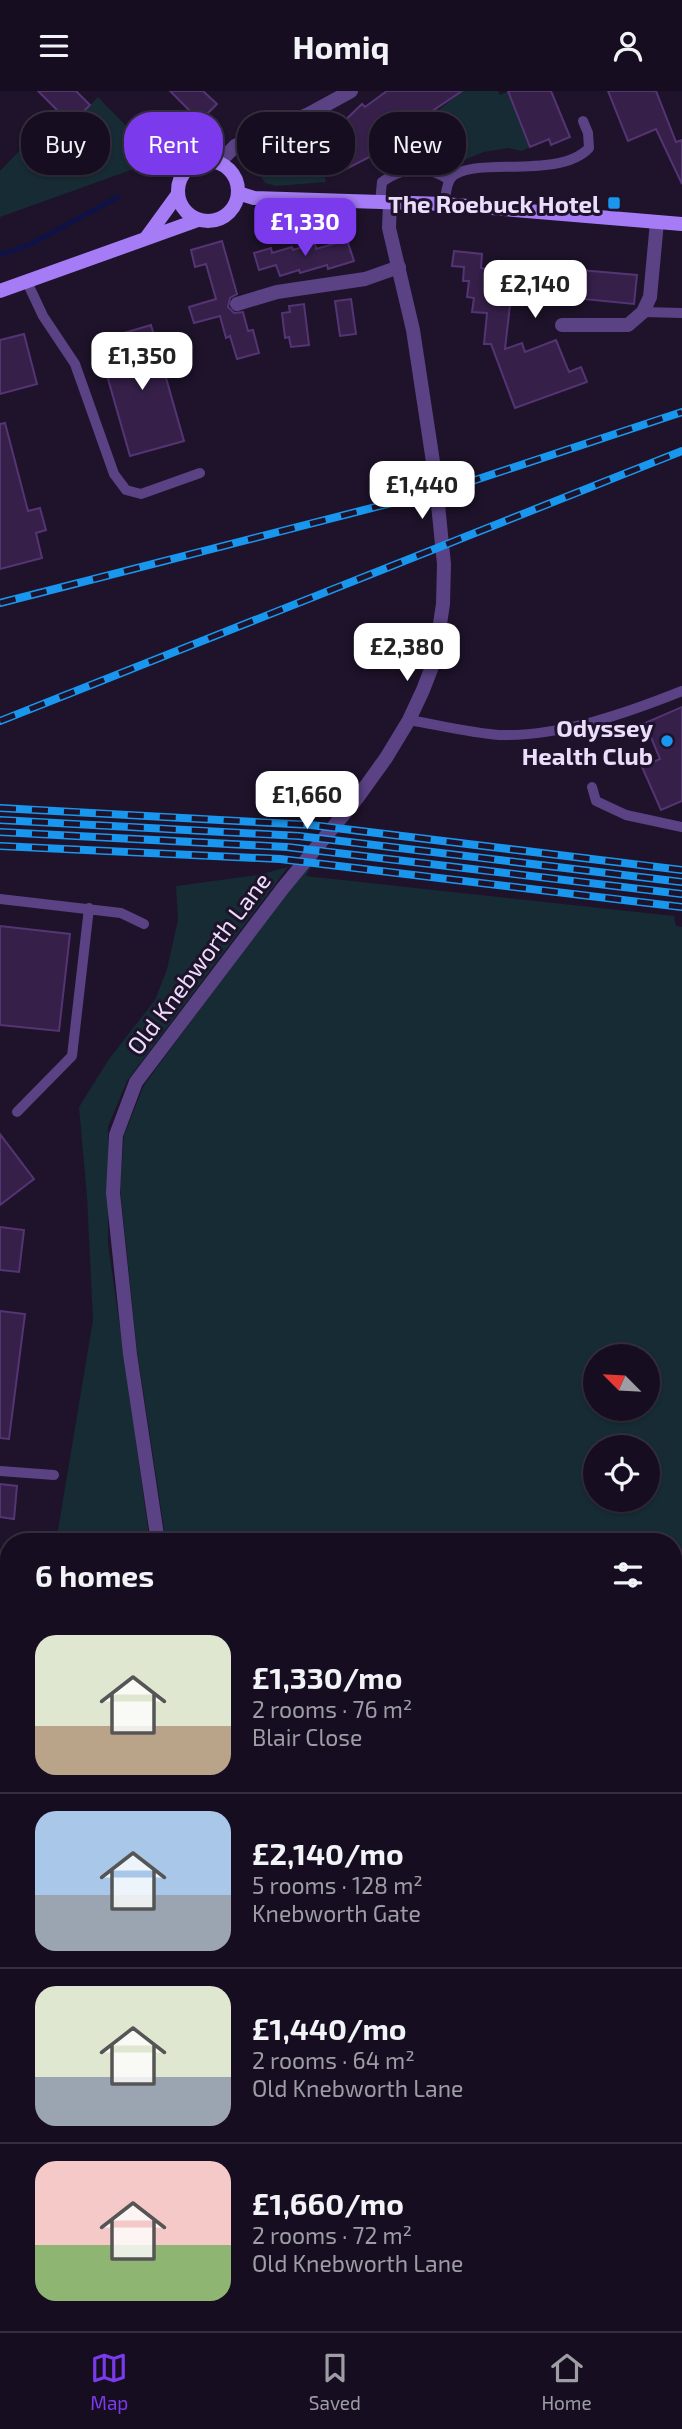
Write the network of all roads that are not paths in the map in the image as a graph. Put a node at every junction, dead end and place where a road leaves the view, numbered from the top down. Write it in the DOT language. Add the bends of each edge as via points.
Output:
graph roads {
  1 [pos="351,91"];
  2 [pos="332,95"];
  3 [pos="583,121"];
  4 [pos="223,159"];
  5 [pos="223,166"];
  6 [pos="183,175"];
  7 [pos="449,180"];
  8 [pos="238,193"];
  9 [pos="178,194"];
  10 [pos="385,202"];
  11 [pos="444,204"];
  12 [pos="198,220"];
  13 [pos="657,222"];
  14 [pos="682,224"];
  15 [pos="146,239"];
  16 [pos="399,267"];
  17 [pos="27,282"];
  18 [pos="0,291"];
  19 [pos="237,304"];
  20 [pos="643,312"];
  21 [pos="682,313"];
  22 [pos="562,325"];
  23 [pos="200,473"];
  24 [pos="682,691"];
  25 [pos="409,720"];
  26 [pos="592,787"];
  27 [pos="682,827"];
  28 [pos="0,899"];
  29 [pos="89,908"];
  30 [pos="144,924"];
  31 [pos="17,1112"];
  32 [pos="0,1471"];
  33 [pos="54,1475"];
  34 [pos="157,1533"];
  1 -- 2 [label="street"];
  2 -- 4 [label="street" via="309,114 235,146"];
  3 -- 7 [label="lane" via="589,148 576,159 471,169"];
  5 -- 8 [label="main road" via="236,180"];
  6 -- 9 [label="main road"];
  7 -- 10 [label="lane" via="429,170 390,176 382,182"];
  7 -- 11 [label="lane"];
  8 -- 10 [label="main road" via="254,198"];
  8 -- 12 [label="main road" via="225,216"];
  9 -- 12 [label="main road" via="184,210"];
  9 -- 15 [label="main road"];
  10 -- 11 [label="main road"];
  10 -- 16 [label="street, Old Knebworth Lane"];
  11 -- 13 [label="main road"];
  12 -- 15 [label="main road"];
  13 -- 14 [label="main road"];
  13 -- 20 [label="street" via="650,297"];
  15 -- 17 [label="main road"];
  16 -- 19 [label="street" via="365,279 277,292"];
  16 -- 25 [label="street, Old Knebworth Lane" via="431,441 444,563 433,664"];
  17 -- 18 [label="main road"];
  17 -- 23 [label="lane" via="75,365 114,474 127,490 141,494"];
  20 -- 21 [label="lane"];
  20 -- 22 [label="street" via="628,325"];
  24 -- 25 [label="lane" via="627,713 533,734 498,735"];
  25 -- 34 [label="street, Old Knebworth Lane" via="358,797 136,1082 116,1135 113,1193 130,1354"];
  26 -- 27 [label="lane" via="596,801 626,814"];
  28 -- 29 [label="lane"];
  29 -- 30 [label="lane" via="121,913"];
  29 -- 31 [label="lane" via="72,1055"];
  32 -- 33 [label="lane"];
}
